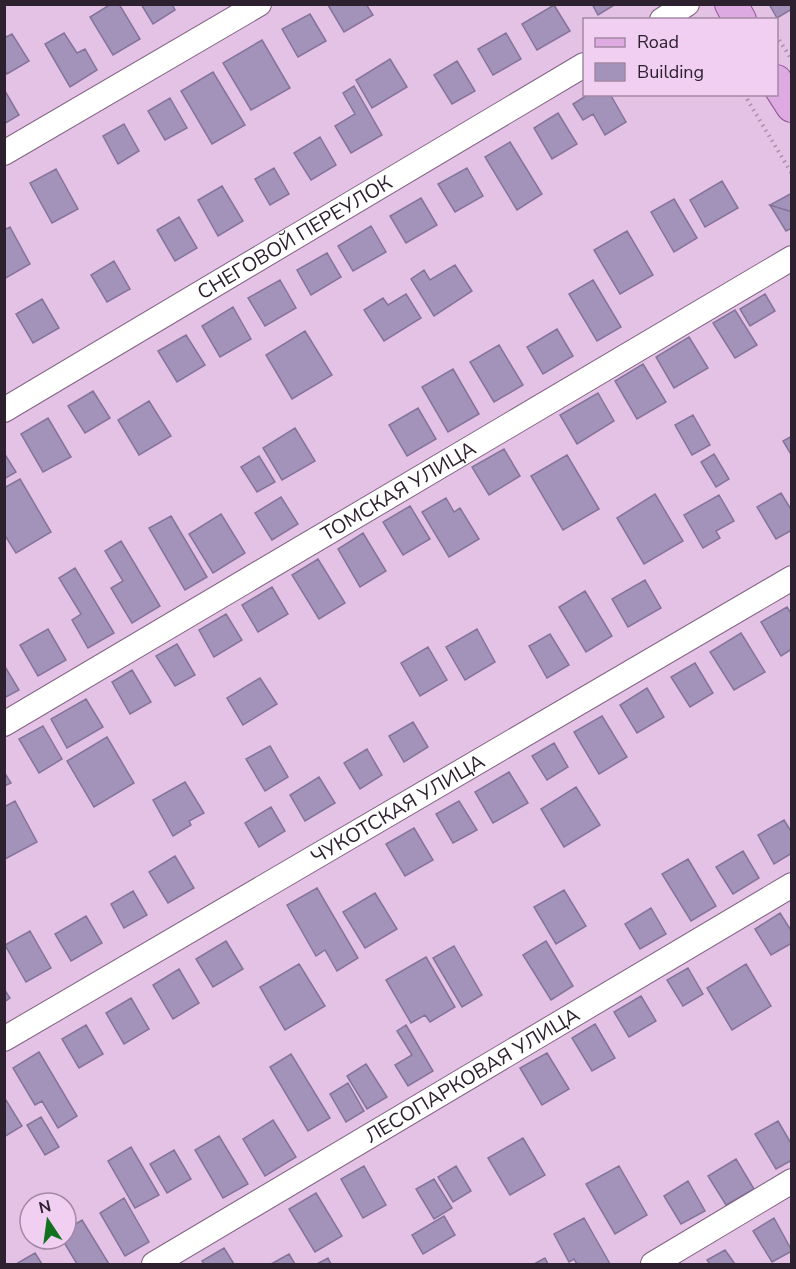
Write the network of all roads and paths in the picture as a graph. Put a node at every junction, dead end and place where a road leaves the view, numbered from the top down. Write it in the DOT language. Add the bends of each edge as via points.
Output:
graph roads {
  1 [pos="259,4"];
  2 [pos="687,4"];
  3 [pos="731,4"];
  4 [pos="665,18"];
  5 [pos="739,18"];
  6 [pos="778,37"];
  7 [pos="792,60"];
  8 [pos="583,66"];
  9 [pos="778,83"];
  10 [pos="745,96"];
  11 [pos="792,106"];
  12 [pos="4,153"];
  13 [pos="792,174"];
  14 [pos="792,258"];
  15 [pos="4,410"];
  16 [pos="792,578"];
  17 [pos="4,724"];
  18 [pos="792,885"];
  19 [pos="4,1039"];
  20 [pos="792,1182"];
  21 [pos="154,1264"];
  22 [pos="653,1264"];
  1 -- 12 [label="street"];
  2 -- 4 [label="street"];
  3 -- 5 [label="main road"];
  6 -- 7 [label="path"];
  8 -- 15 [label="street, СНЕГОВОЙ ПЕРЕУЛОК"];
  9 -- 11 [label="main road"];
  10 -- 13 [label="path"];
  14 -- 17 [label="street, ТОМСКАЯ УЛИЦА"];
  16 -- 19 [label="street, ЧУКОТСКАЯ УЛИЦА"];
  18 -- 21 [label="street, ЛЕСОПАРКОВАЯ УЛИЦА"];
  20 -- 22 [label="street"];
}
